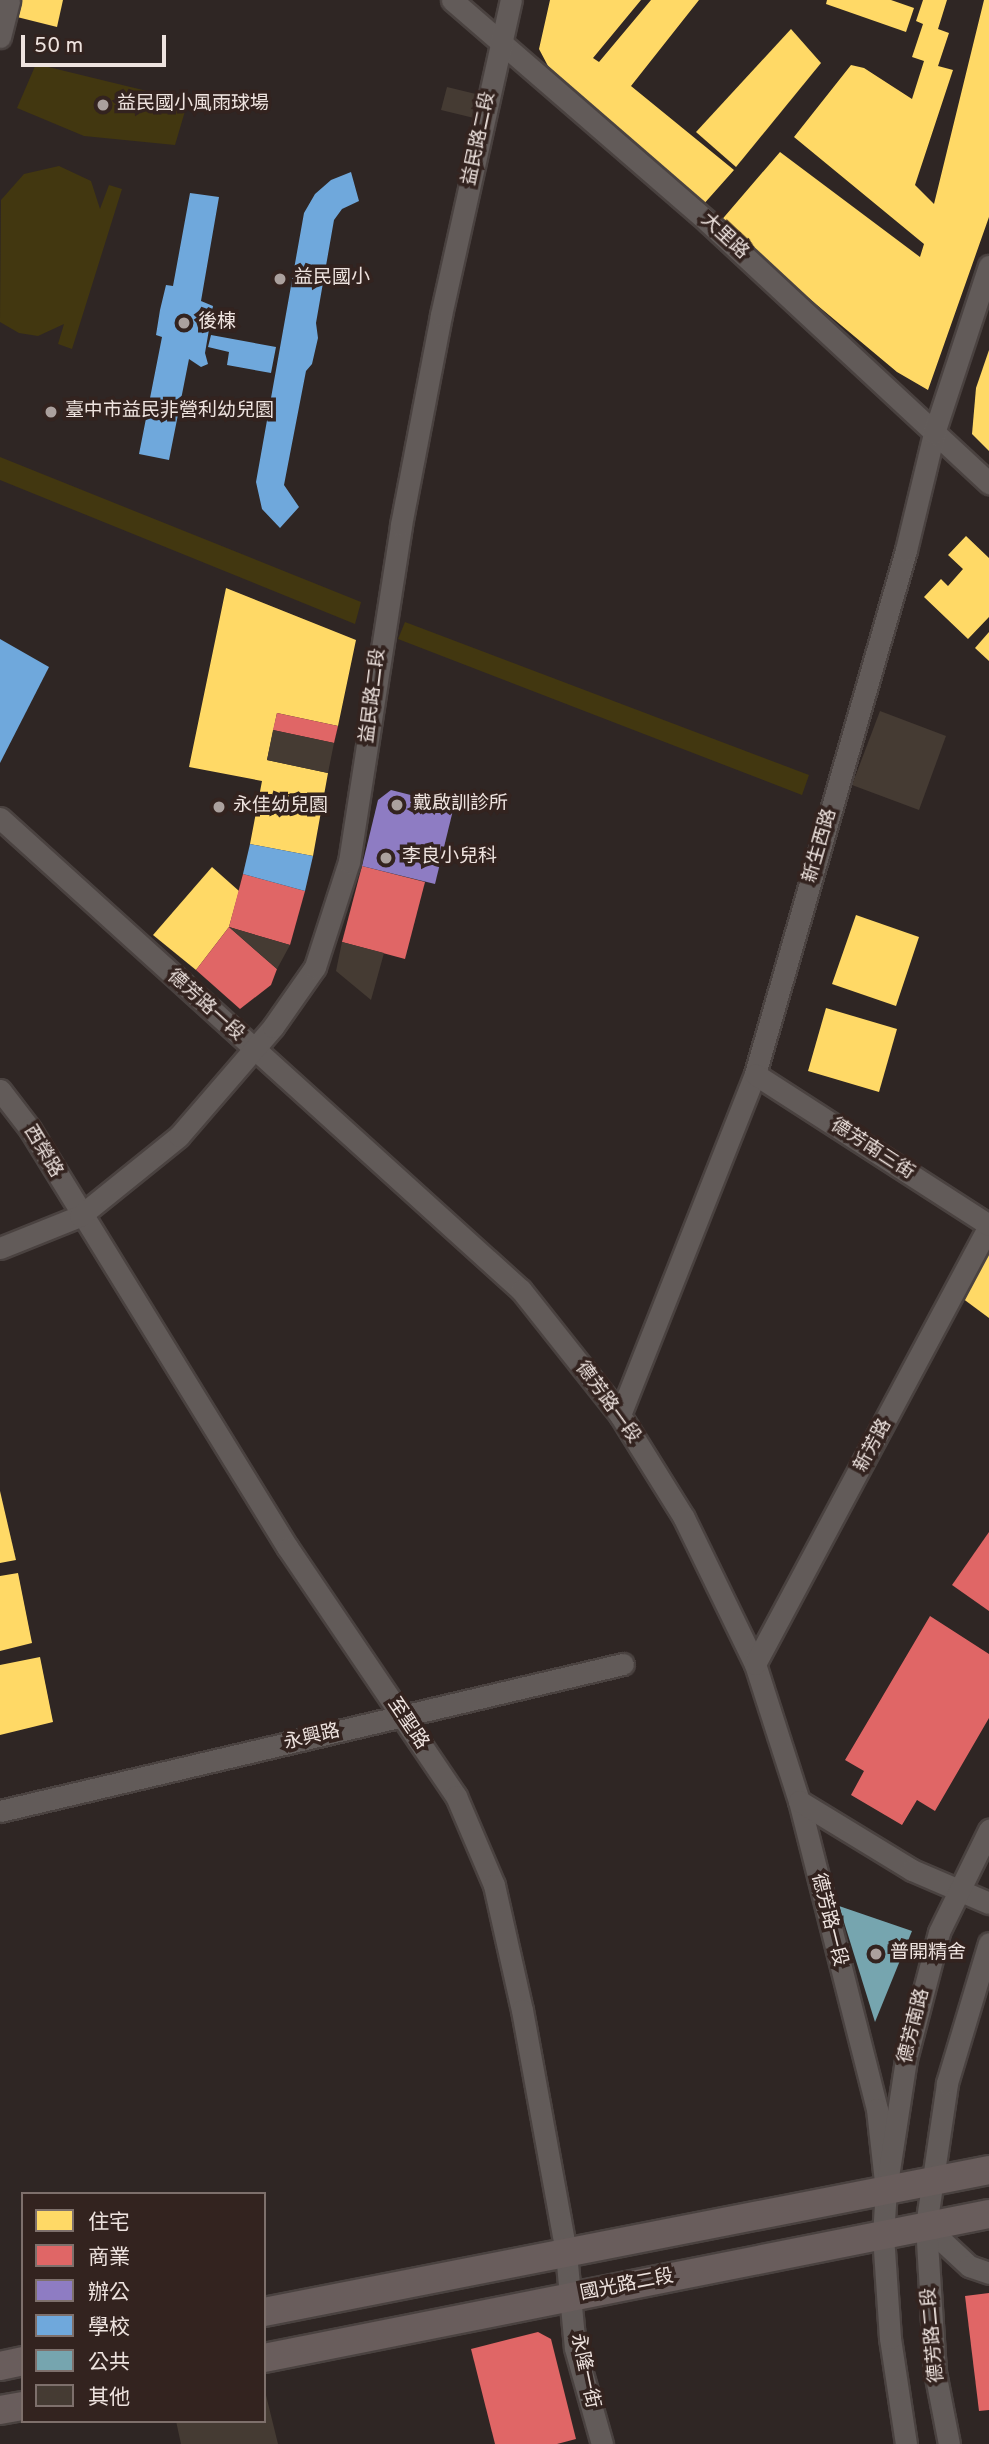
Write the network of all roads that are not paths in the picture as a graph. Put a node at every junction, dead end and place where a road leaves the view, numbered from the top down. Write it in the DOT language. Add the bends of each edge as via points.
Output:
graph roads {
  1 [pos="9,0"];
  2 [pos="452,0"];
  3 [pos="511,0"];
  4 [pos="0,37"];
  5 [pos="502,39"];
  6 [pos="989,267"];
  7 [pos="934,433"];
  8 [pos="989,483"];
  9 [pos="0,818"];
  10 [pos="253,1050"];
  11 [pos="755,1074"];
  12 [pos="0,1090"];
  13 [pos="80,1216"];
  14 [pos="989,1225"];
  15 [pos="0,1248"];
  16 [pos="620,1415"];
  17 [pos="623,1664"];
  18 [pos="755,1664"];
  19 [pos="402,1717"];
  20 [pos="799,1801"];
  21 [pos="0,1811"];
  22 [pos="989,1830"];
  23 [pos="957,1889"];
  24 [pos="989,1903"];
  25 [pos="989,1943"];
  26 [pos="989,2170"];
  27 [pos="930,2182"];
  28 [pos="886,2190"];
  29 [pos="989,2214"];
  30 [pos="926,2226"];
  31 [pos="883,2235"];
  32 [pos="566,2253"];
  33 [pos="989,2273"];
  34 [pos="572,2297"];
  35 [pos="266,2312"];
  36 [pos="266,2358"];
  37 [pos="21,2361"];
  38 [pos="0,2366"];
  39 [pos="21,2406"];
  40 [pos="0,2410"];
  41 [pos="602,2444"];
  42 [pos="906,2444"];
  43 [pos="949,2444"];
  1 -- 4 [label="street"];
  2 -- 5 [label="street, 大里路"];
  3 -- 5 [label="street, 益民路二段"];
  5 -- 7 [label="street, 大里路" via="708,222"];
  5 -- 10 [label="street, 益民路二段" via="441,315 401,525 349,862 315,967"];
  6 -- 7 [label="street, 新生西路"];
  7 -- 8 [label="street, 大里路"];
  7 -- 11 [label="street, 新生西路" via="906,550"];
  9 -- 10 [label="street, 德芳路一段"];
  10 -- 13 [label="street, 益民路二段" via="179,1136"];
  10 -- 16 [label="street, 德芳路一段" via="521,1290"];
  11 -- 14 [label="street, 德芳南三街"];
  11 -- 16 [label="street, 新生西路"];
  12 -- 13 [label="street, 西榮路" via="30,1129"];
  13 -- 15 [label="street, 益民路二段"];
  13 -- 19 [label="street, 至聖路" via="288,1548"];
  14 -- 18 [label="street, 新芳路"];
  16 -- 18 [label="street, 德芳路一段" via="684,1518"];
  17 -- 19 [label="street, 永興路"];
  18 -- 20 [label="street, 德芳路一段"];
  19 -- 21 [label="street, 永興路"];
  19 -- 32 [label="street, 至聖路" via="456,1796 494,1885"];
  20 -- 23 [label="street" via="912,1870"];
  20 -- 28 [label="street, 德芳路一段" via="877,2109"];
  22 -- 23 [label="street, 德芳南路"];
  23 -- 24 [label="street"];
  23 -- 28 [label="street, 德芳南路" via="939,1932 906,2059"];
  25 -- 27 [label="street" via="947,2082"];
  26 -- 27 [label="main road"];
  27 -- 28 [label="main road"];
  27 -- 30 [label="street"];
  28 -- 31 [label="street, 德芳南路"];
  28 -- 32 [label="main road"];
  29 -- 30 [label="main road, 國光路二段"];
  30 -- 31 [label="main road, 國光路二段"];
  30 -- 33 [label="street" via="968,2266"];
  30 -- 43 [label="street, 德芳路二段" via="935,2372"];
  31 -- 34 [label="main road, 國光路二段"];
  31 -- 42 [label="street" via="890,2338"];
  32 -- 34 [label="street, 至聖路"];
  32 -- 35 [label="main road"];
  34 -- 36 [label="main road, 國光路二段"];
  34 -- 41 [label="street, 永隆一街" via="575,2348"];
  37 -- 38 [label="main road"];
  39 -- 40 [label="main road"];
}
